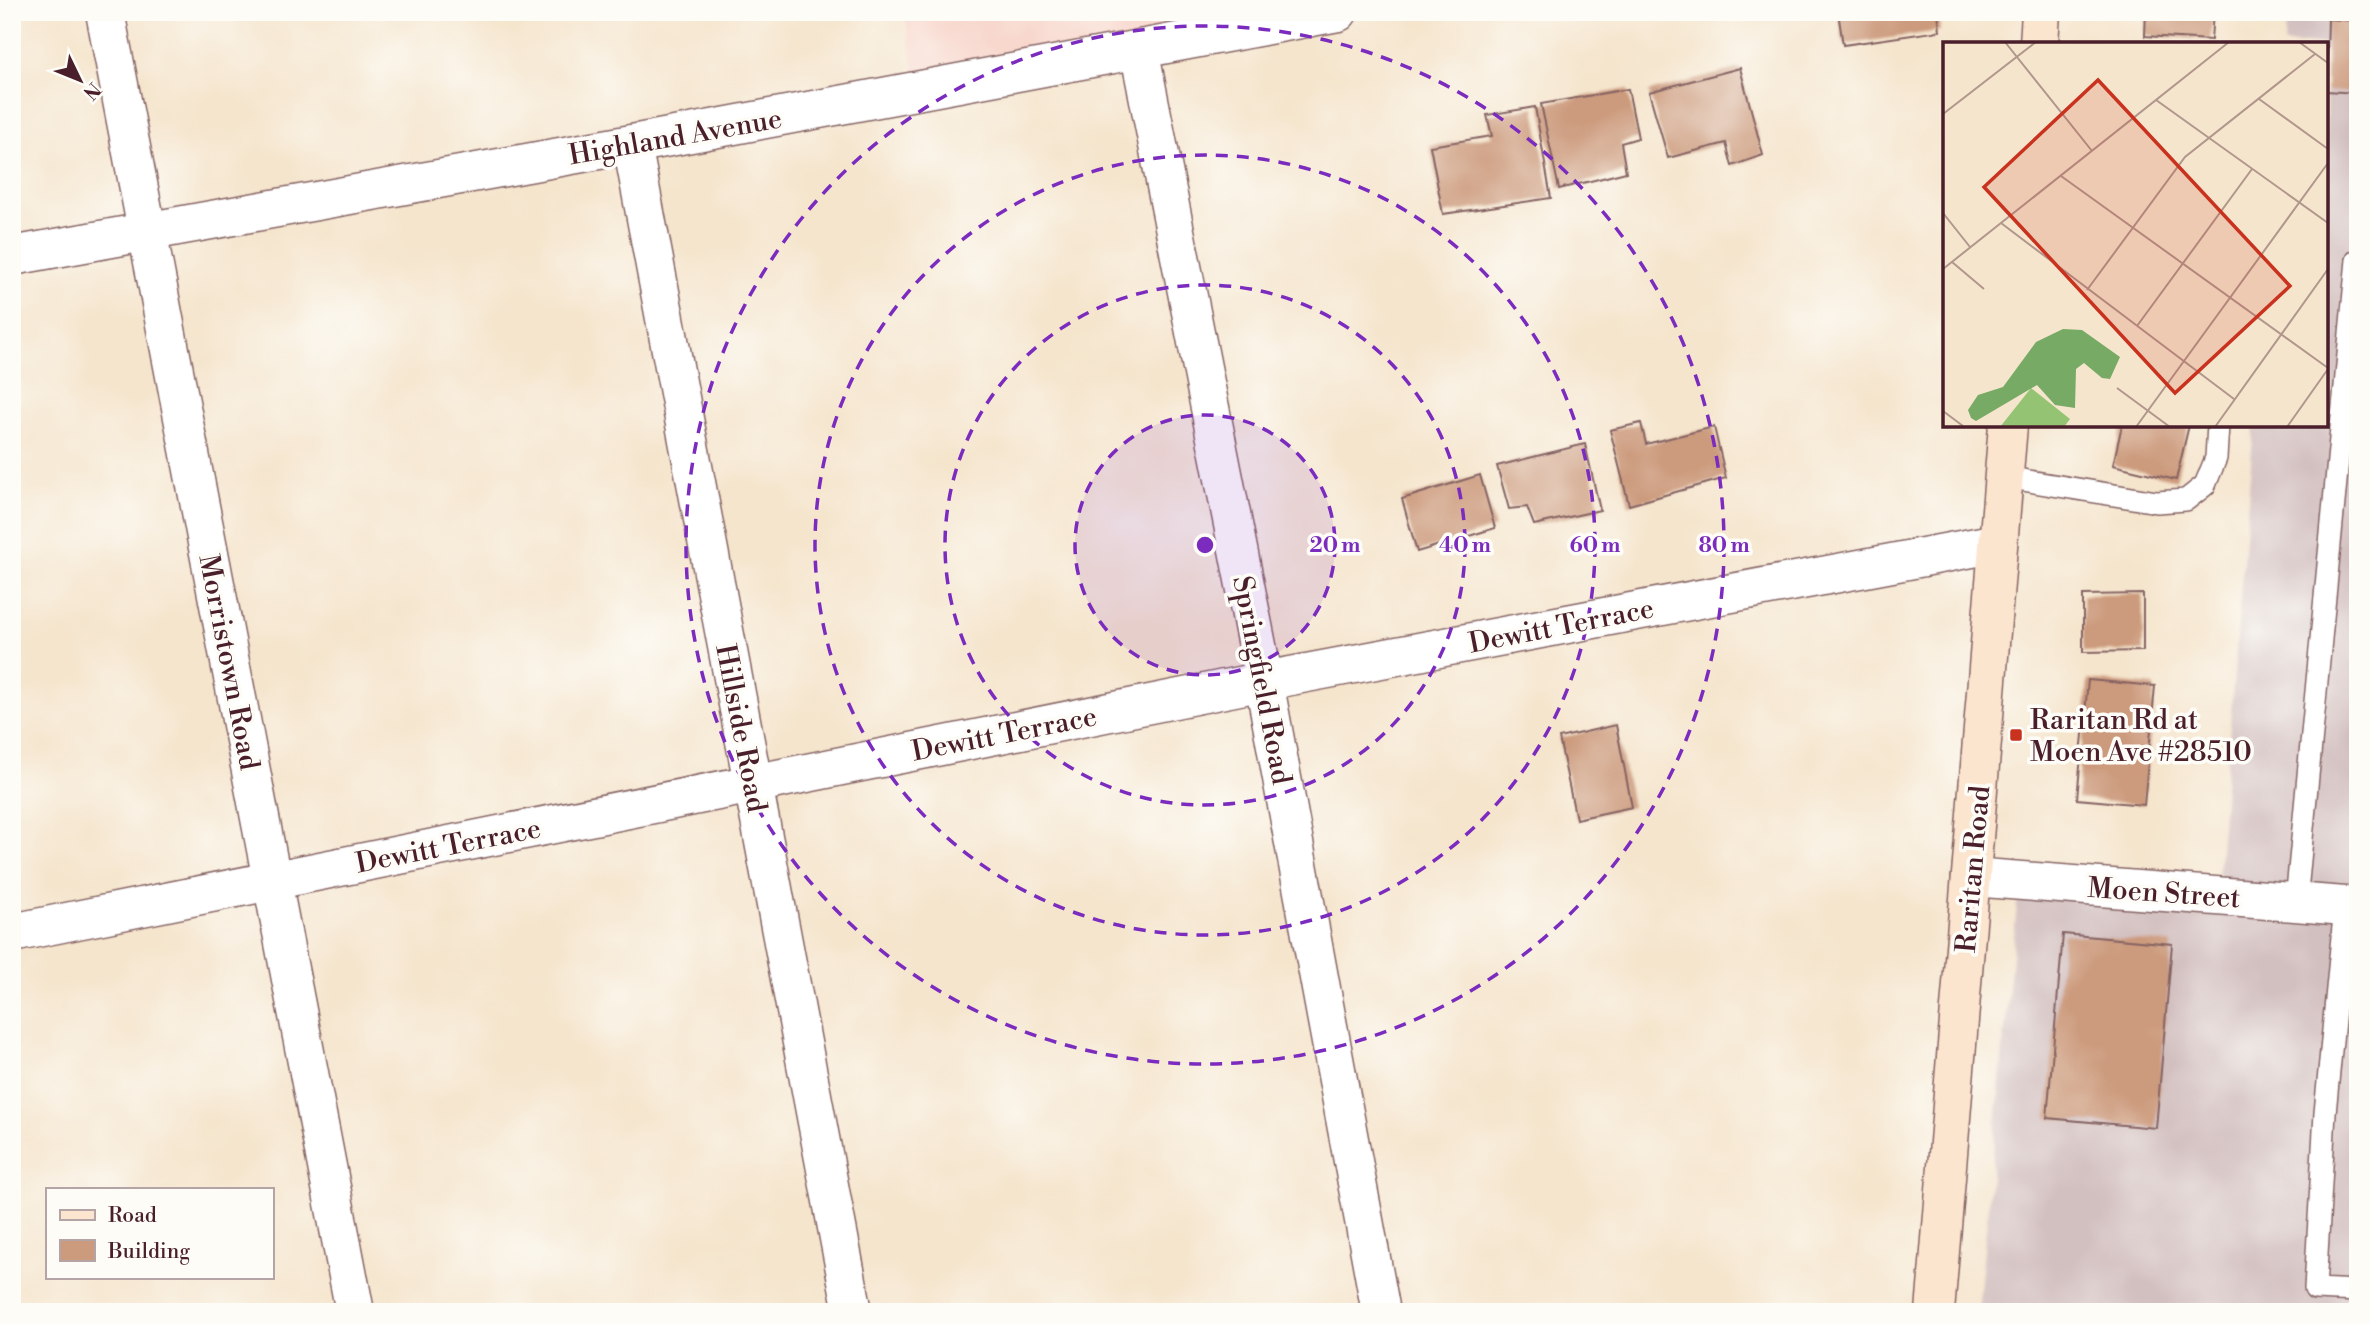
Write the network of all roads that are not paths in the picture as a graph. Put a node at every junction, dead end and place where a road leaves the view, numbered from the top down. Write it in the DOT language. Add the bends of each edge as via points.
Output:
graph roads {
  1 [pos="105,12"];
  2 [pos="1338,12"];
  3 [pos="2041,12"];
  4 [pos="2039,42"];
  5 [pos="1139,49"];
  6 [pos="632,144"];
  7 [pos="147,231"];
  8 [pos="12,256"];
  9 [pos="2357,260"];
  10 [pos="2008,427"];
  11 [pos="2218,427"];
  12 [pos="2004,477"];
  13 [pos="1998,544"];
  14 [pos="1264,681"];
  15 [pos="753,784"];
  16 [pos="1971,877"];
  17 [pos="272,881"];
  18 [pos="2296,902"];
  19 [pos="2351,906"];
  20 [pos="12,933"];
  21 [pos="2358,1291"];
  22 [pos="355,1312"];
  23 [pos="853,1312"];
  24 [pos="1381,1312"];
  25 [pos="1935,1312"];
  1 -- 7 [label="street, Morristown Road"];
  2 -- 5 [label="street, Highland Avenue"];
  3 -- 4 [label="main road"];
  5 -- 6 [label="street, Highland Avenue"];
  5 -- 14 [label="street, Springfield Road"];
  6 -- 7 [label="street, Highland Avenue"];
  6 -- 15 [label="street, Hillside Road"];
  7 -- 8 [label="street, Highland Avenue"];
  7 -- 17 [label="street, Morristown Road"];
  9 -- 18 [label="lane"];
  10 -- 12 [label="main road, Raritan Road"];
  11 -- 12 [label="lane" via="2216,458 2205,485 2186,500 2157,502"];
  12 -- 13 [label="main road, Raritan Road"];
  13 -- 14 [label="street, Dewitt Terrace"];
  13 -- 16 [label="main road, Raritan Road"];
  14 -- 15 [label="street, Dewitt Terrace"];
  14 -- 24 [label="street, Springfield Road"];
  15 -- 17 [label="street, Dewitt Terrace"];
  15 -- 23 [label="street, Hillside Road"];
  16 -- 18 [label="street, Moen Street"];
  16 -- 25 [label="main road, Raritan Road"];
  17 -- 20 [label="street, Dewitt Terrace"];
  17 -- 22 [label="street, Morristown Road"];
  18 -- 19 [label="street, Moen Street"];
  19 -- 21 [label="lane" via="2325,1113 2315,1289"];
}
